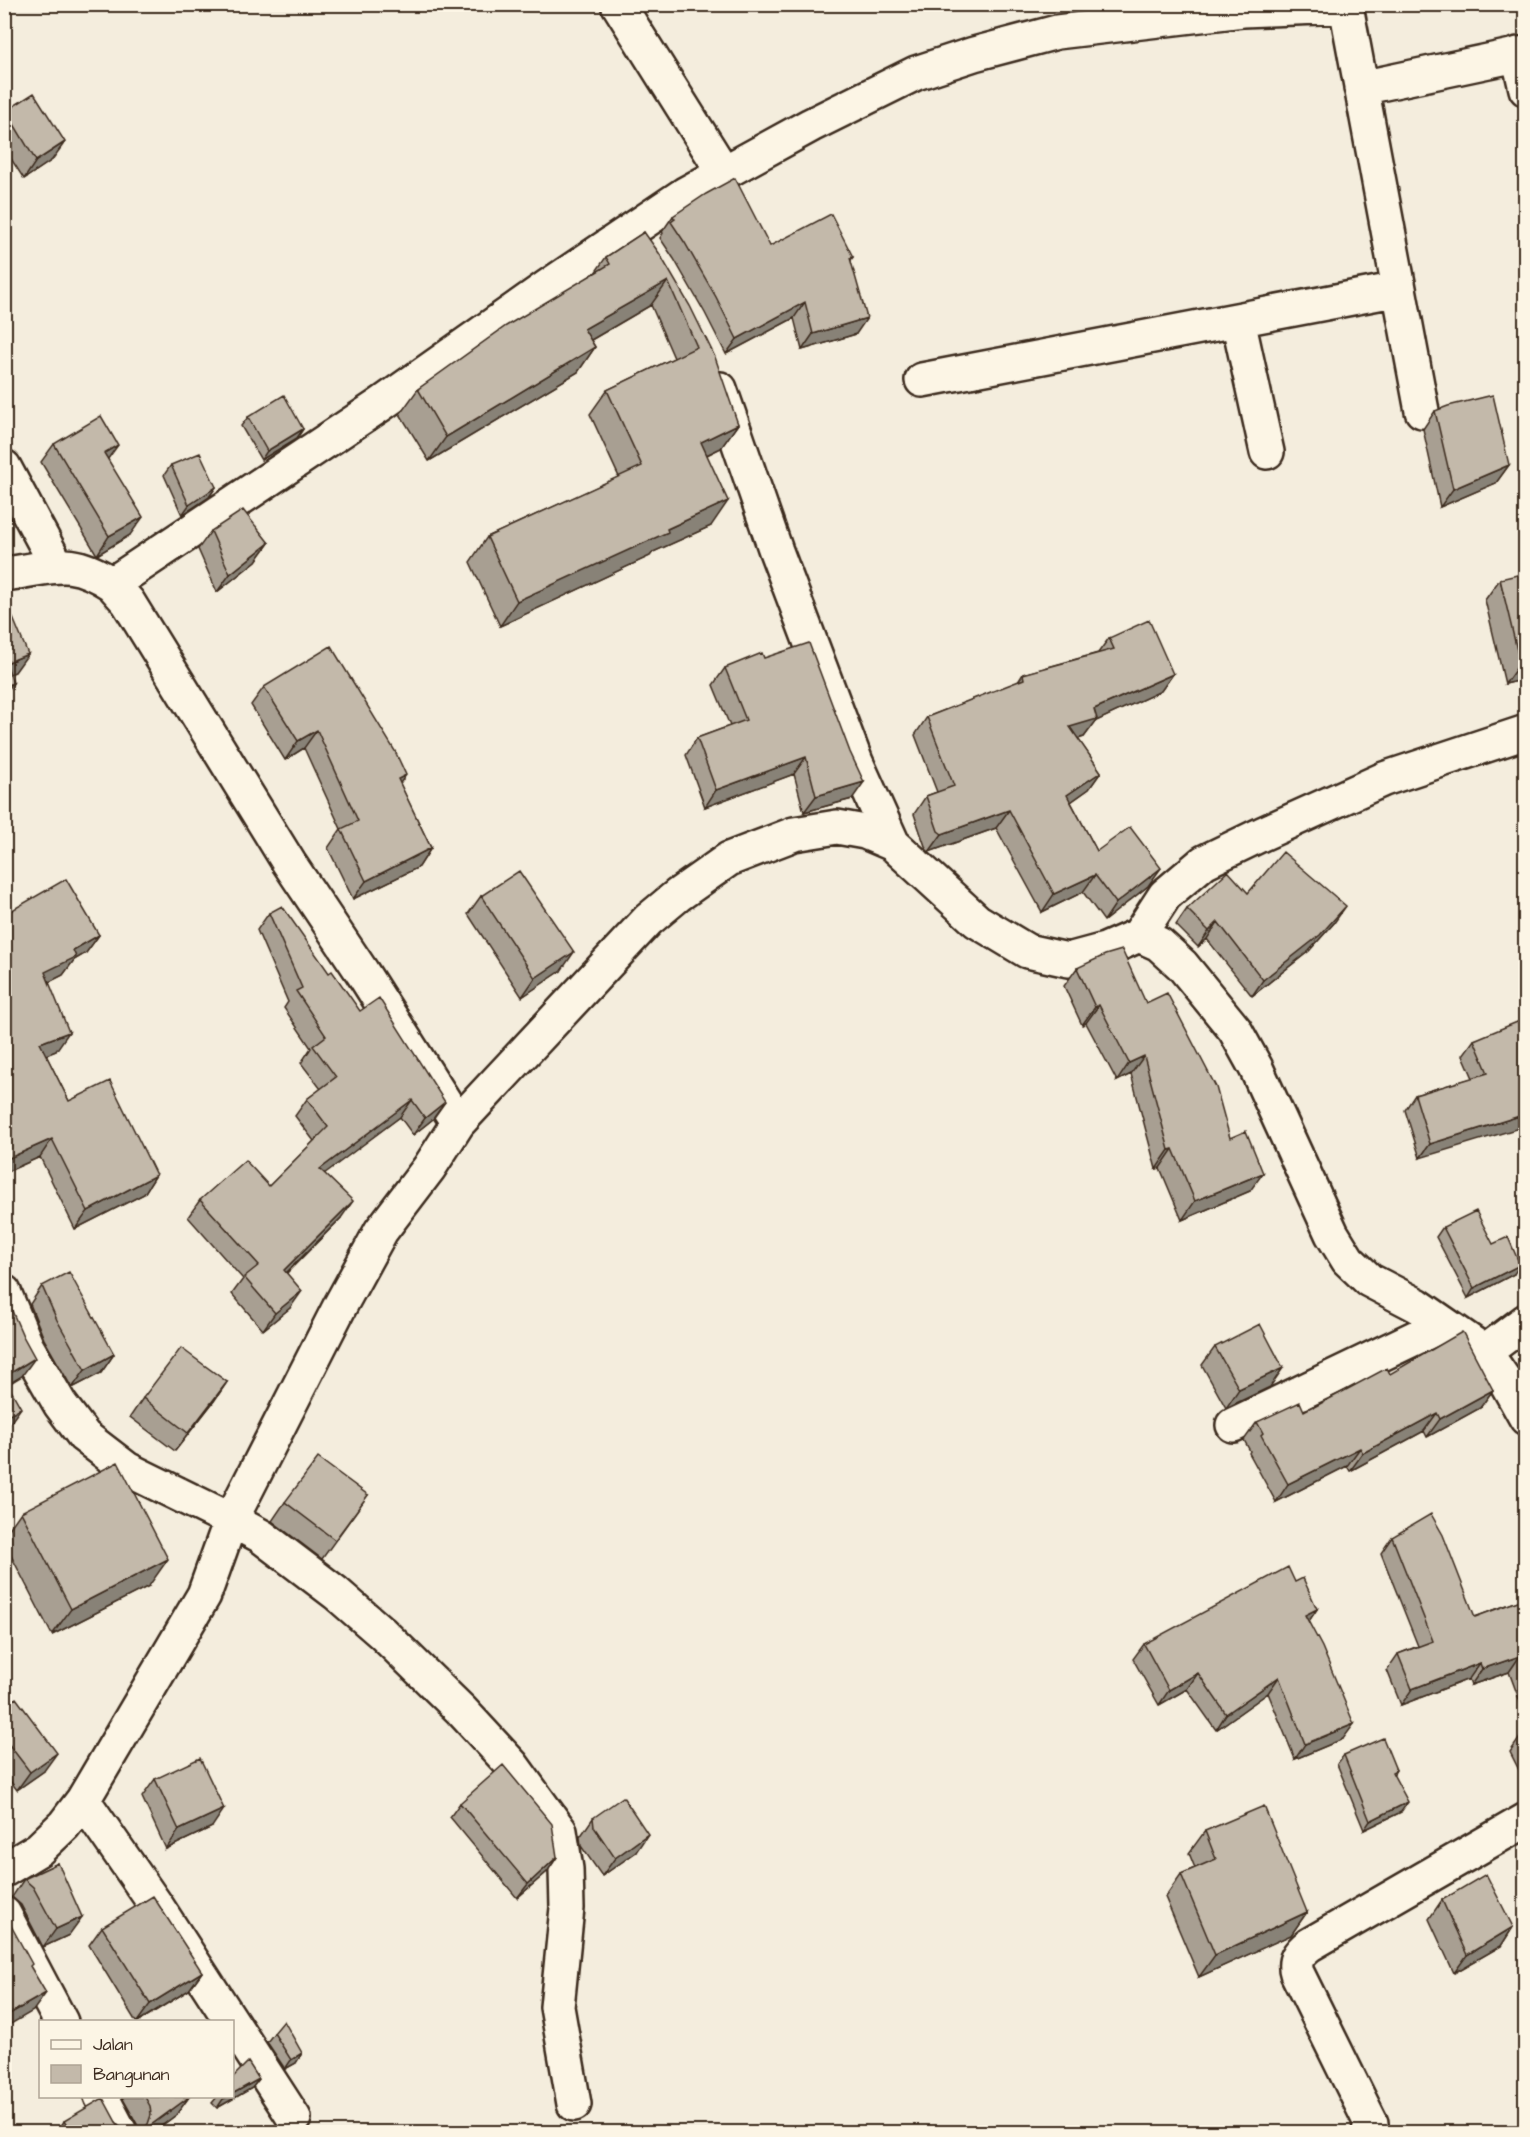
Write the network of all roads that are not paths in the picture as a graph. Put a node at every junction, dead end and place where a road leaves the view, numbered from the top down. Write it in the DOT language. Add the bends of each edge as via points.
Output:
graph roads {
  1 [pos="618,4"];
  2 [pos="1243,7"];
  3 [pos="1522,54"];
  4 [pos="1361,88"];
  5 [pos="1526,89"];
  6 [pos="724,173"];
  7 [pos="631,230"];
  8 [pos="651,258"];
  9 [pos="1399,289"];
  10 [pos="1238,320"];
  11 [pos="710,364"];
  12 [pos="922,380"];
  13 [pos="1422,411"];
  14 [pos="1267,452"];
  15 [pos="4,468"];
  16 [pos="56,564"];
  17 [pos="4,573"];
  18 [pos="112,584"];
  19 [pos="1526,732"];
  20 [pos="892,844"];
  21 [pos="1139,935"];
  22 [pos="458,1123"];
  23 [pos="4,1292"];
  24 [pos="1526,1321"];
  25 [pos="1444,1324"];
  26 [pos="1485,1352"];
  27 [pos="1526,1418"];
  28 [pos="1233,1425"];
  29 [pos="231,1520"];
  30 [pos="83,1800"];
  31 [pos="1526,1820"];
  32 [pos="4,1870"];
  33 [pos="4,1914"];
  34 [pos="61,2020"];
  35 [pos="231,2020"];
  36 [pos="234,2025"];
  37 [pos="102,2098"];
  38 [pos="574,2104"];
  39 [pos="294,2118"];
  40 [pos="120,2133"];
  41 [pos="1369,2133"];
  1 -- 6 [label="street"];
  2 -- 4 [label="street" via="1346,6"];
  2 -- 6 [label="street" via="1057,33 974,54 916,73"];
  3 -- 4 [label="street"];
  3 -- 5 [label="street"];
  4 -- 9 [label="street"];
  6 -- 7 [label="street"];
  7 -- 8 [label="street"];
  7 -- 18 [label="street" via="380,405"];
  9 -- 10 [label="street"];
  9 -- 13 [label="street"];
  10 -- 12 [label="street"];
  10 -- 14 [label="street"];
  11 -- 20 [label="street" via="856,762"];
  15 -- 16 [label="street"];
  16 -- 17 [label="street"];
  16 -- 18 [label="street" via="94,572"];
  18 -- 22 [label="street" via="128,602 289,863"];
  19 -- 21 [label="street" via="1384,779 1204,862 1165,895"];
  20 -- 21 [label="street" via="977,921 1027,951 1068,960"];
  20 -- 22 [label="street" via="865,832 837,827 794,834 729,859 648,920"];
  21 -- 25 [label="street" via="1159,944 1182,965 1235,1030 1348,1260 1369,1280"];
  22 -- 29 [label="street" via="381,1231"];
  23 -- 29 [label="street" via="27,1347 84,1436 128,1469"];
  24 -- 26 [label="street"];
  25 -- 26 [label="street"];
  25 -- 28 [label="street"];
  26 -- 27 [label="street"];
  29 -- 30 [label="street" via="204,1595"];
  29 -- 38 [label="street" via="261,1536 304,1568 419,1668 512,1765 560,1831 567,1908 557,2007"];
  30 -- 32 [label="street" via="39,1849"];
  30 -- 35 [label="street"];
  31 -- 41 [label="street" via="1309,1945 1297,1958 1297,1973 1371,2123"];
  33 -- 34 [label="street"];
  36 -- 39 [label="street"];
  37 -- 40 [label="street"];
}
